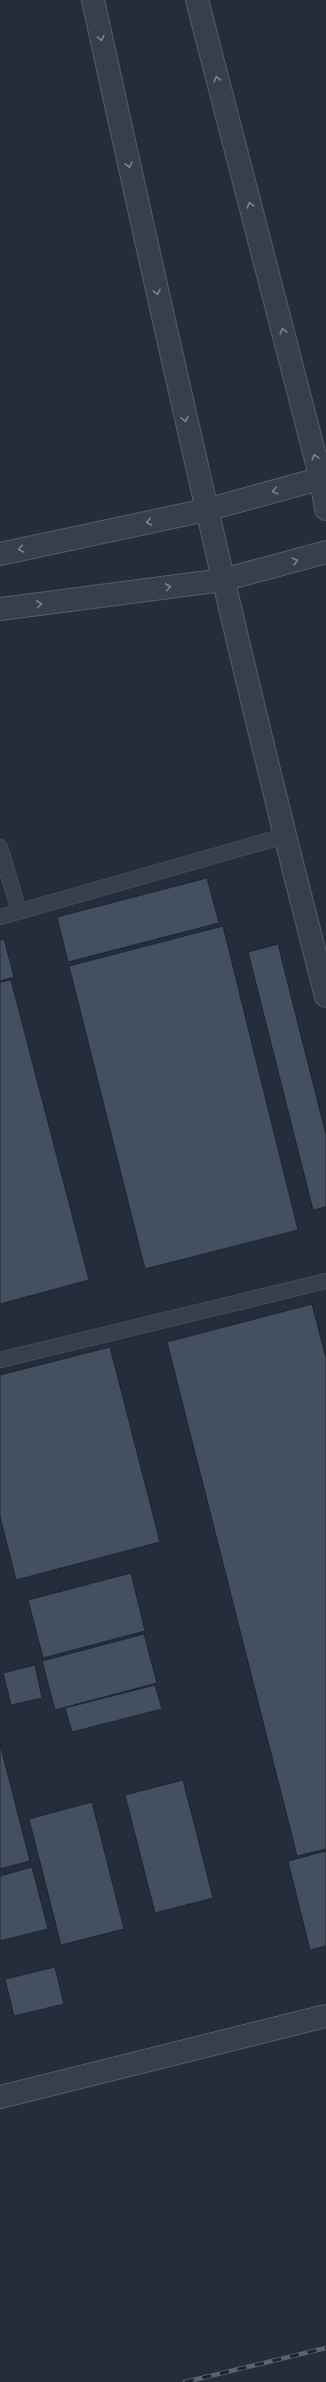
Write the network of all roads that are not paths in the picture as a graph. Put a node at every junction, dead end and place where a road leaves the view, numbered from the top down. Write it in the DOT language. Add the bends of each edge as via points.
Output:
graph roads {
  1 [pos="92,0"];
  2 [pos="197,0"];
  3 [pos="324,478"];
  4 [pos="326,509"];
  5 [pos="206,510"];
  6 [pos="326,552"];
  7 [pos="0,554"];
  8 [pos="223,580"];
  9 [pos="0,609"];
  10 [pos="284,836"];
  11 [pos="0,847"];
  12 [pos="19,911"];
  13 [pos="0,917"];
  14 [pos="326,996"];
  15 [pos="326,1281"];
  16 [pos="0,1360"];
  17 [pos="326,2016"];
  18 [pos="0,2098"];
  1 -- 5 [label="street, one-way"];
  3 -- 2 [label="street, one-way"];
  3 -- 4 [label="street"];
  3 -- 5 [label="street, one-way"];
  5 -- 7 [label="street, one-way"];
  5 -- 8 [label="street"];
  8 -- 6 [label="street, one-way"];
  9 -- 8 [label="street, one-way"];
  8 -- 10 [label="street"];
  10 -- 12 [label="lane"];
  10 -- 14 [label="street"];
  11 -- 12 [label="lane"];
  12 -- 13 [label="lane"];
  15 -- 16 [label="lane"];
  17 -- 18 [label="street"];
}
